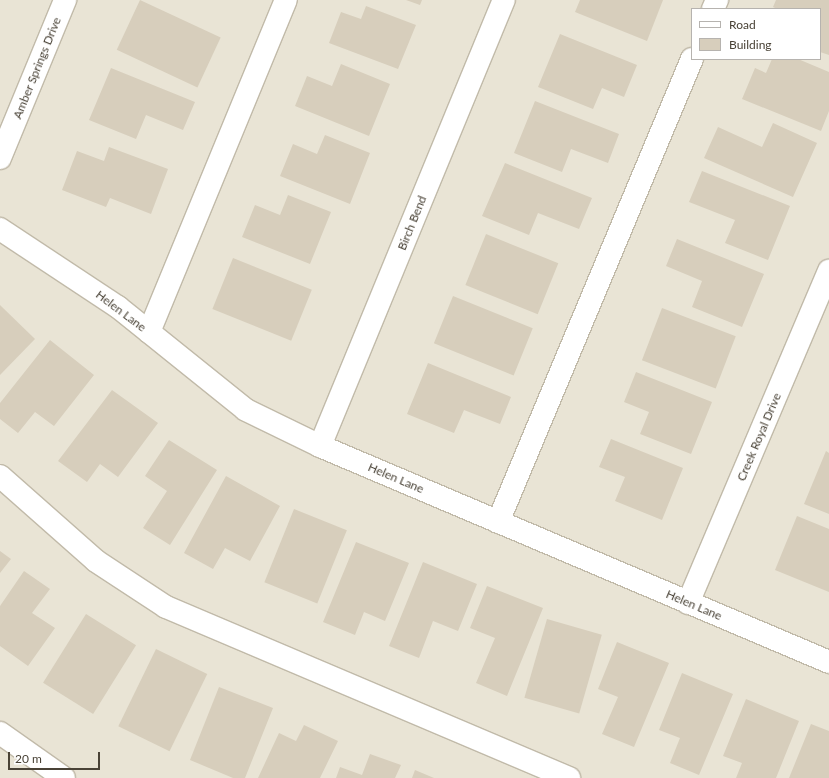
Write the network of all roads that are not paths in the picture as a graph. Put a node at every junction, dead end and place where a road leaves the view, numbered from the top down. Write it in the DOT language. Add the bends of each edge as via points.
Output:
graph roads {
  1 [pos="65,0"];
  2 [pos="286,0"];
  3 [pos="504,0"];
  4 [pos="692,60"];
  5 [pos="0,158"];
  6 [pos="0,229"];
  7 [pos="829,271"];
  8 [pos="149,332"];
  9 [pos="320,446"];
  10 [pos="0,476"];
  11 [pos="498,522"];
  12 [pos="688,603"];
  13 [pos="829,662"];
  14 [pos="0,733"];
  15 [pos="64,778"];
  16 [pos="569,778"];
  1 -- 5 [label="street, Amber Springs Drive"];
  2 -- 8 [label="street"];
  3 -- 9 [label="street, Birch Bend"];
  4 -- 11 [label="street"];
  6 -- 8 [label="street, Helen Lane" via="118,307"];
  7 -- 12 [label="street, Creek Royal Drive"];
  8 -- 9 [label="street, Helen Lane" via="246,410"];
  9 -- 11 [label="street, Helen Lane"];
  10 -- 16 [label="street" via="96,561 166,607"];
  11 -- 12 [label="street, Helen Lane"];
  12 -- 13 [label="street, Helen Lane"];
  14 -- 15 [label="street"];
}
